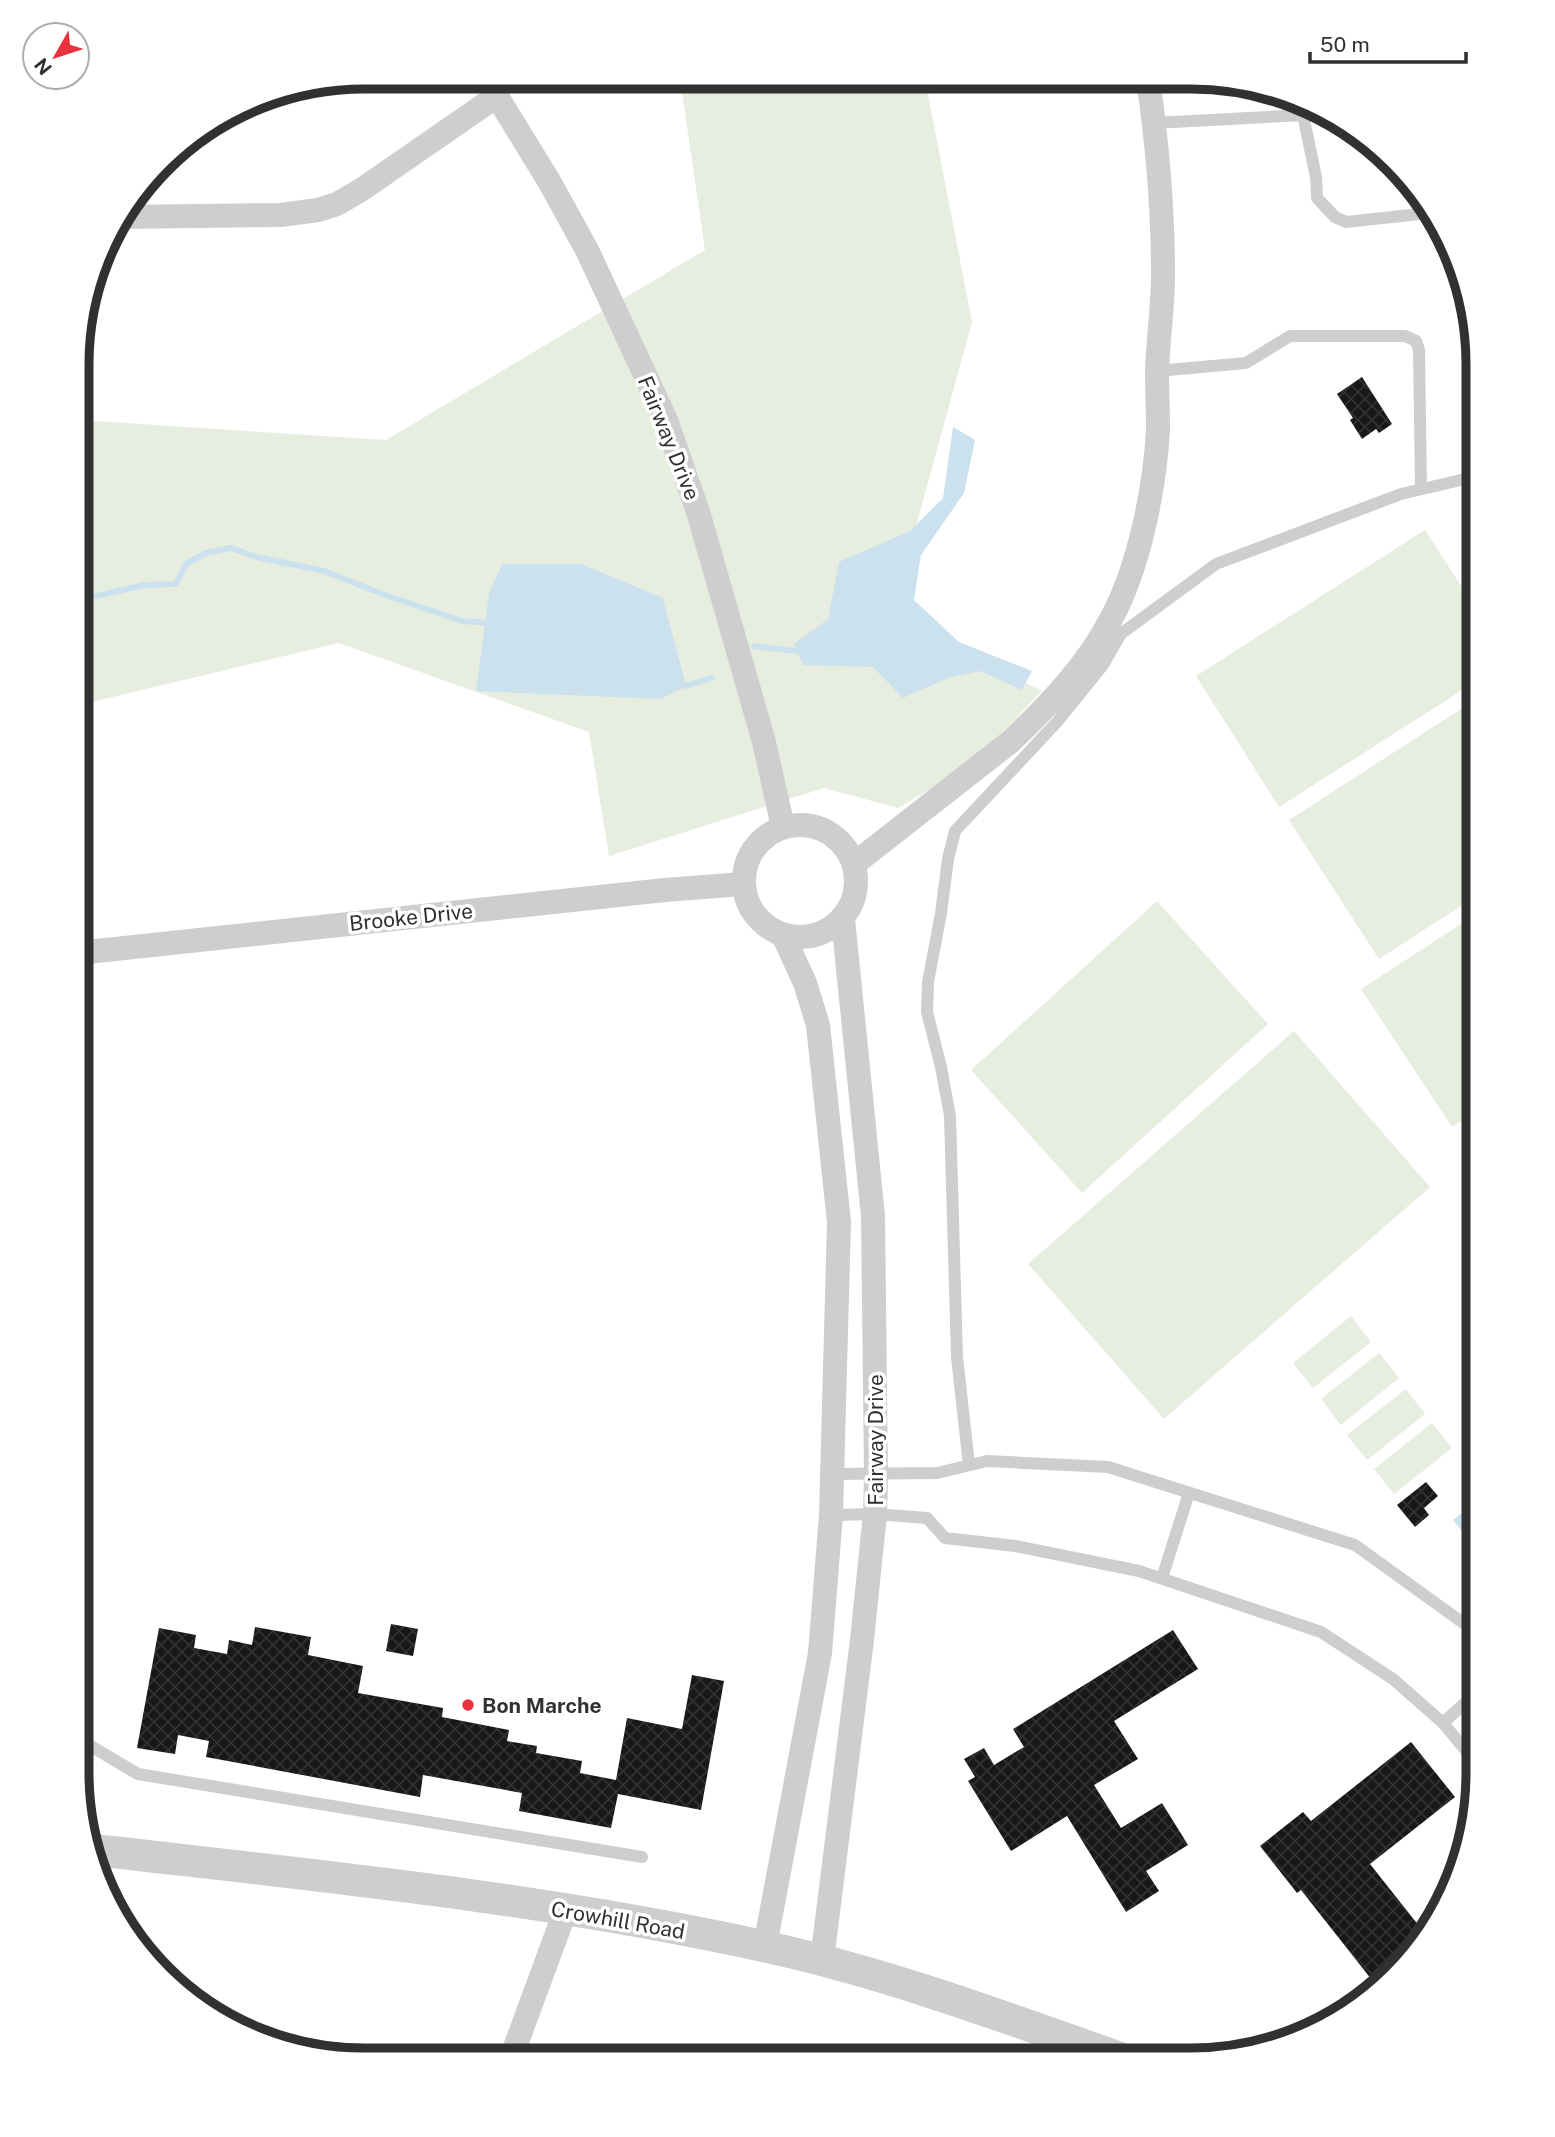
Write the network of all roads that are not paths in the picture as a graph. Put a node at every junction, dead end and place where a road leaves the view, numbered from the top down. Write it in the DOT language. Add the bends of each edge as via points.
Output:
graph roads {
  1 [pos="488,89"];
  2 [pos="492,89"];
  3 [pos="1149,89"];
  4 [pos="1298,111"];
  5 [pos="1308,116"];
  6 [pos="1154,123"];
  7 [pos="1421,215"];
  8 [pos="133,217"];
  9 [pos="1157,372"];
  10 [pos="1466,479"];
  11 [pos="1421,489"];
  12 [pos="1122,632"];
  13 [pos="1084,661"];
  14 [pos="783,827"];
  15 [pos="854,864"];
  16 [pos="743,884"];
  17 [pos="843,919"];
  18 [pos="783,935"];
  19 [pos="89,952"];
  20 [pos="969,1465"];
  21 [pos="833,1474"];
  22 [pos="876,1475"];
  23 [pos="1189,1493"];
  24 [pos="875,1514"];
  25 [pos="831,1516"];
  26 [pos="1162,1578"];
  27 [pos="1466,1625"];
  28 [pos="1466,1702"];
  29 [pos="1443,1723"];
  30 [pos="89,1745"];
  31 [pos="1466,1751"];
  32 [pos="101,1851"];
  33 [pos="642,1857"];
  34 [pos="566,1909"];
  35 [pos="765,1946"];
  36 [pos="822,1960"];
  37 [pos="514,2048"];
  38 [pos="1092,2048"];
  1 -- 8 [label="street" via="361,190 318,211"];
  2 -- 14 [label="street, Fairway Drive" via="587,250 666,420 699,515 764,742"];
  3 -- 6 [label="street"];
  4 -- 6 [label="lane"];
  5 -- 7 [label="lane" via="1317,198 1335,217 1346,222"];
  6 -- 9 [label="street" via="1163,276"];
  9 -- 11 [label="lane" via="1246,363 1290,336 1405,336 1416,341 1419,350"];
  9 -- 13 [label="street" via="1155,458 1135,565 1113,618"];
  10 -- 11 [label="lane"];
  11 -- 12 [label="lane" via="1216,564"];
  12 -- 13 [label="lane"];
  12 -- 20 [label="lane" via="1103,666 1057,722 955,831 948,859 926,1012 950,1116 957,1357"];
  13 -- 15 [label="street" via="1010,742"];
  14 -- 15 [label="street" via="813,826 826,831 848,851"];
  14 -- 16 [label="street" via="753,850"];
  15 -- 17 [label="street" via="856,893"];
  16 -- 18 [label="street" via="757,917"];
  16 -- 19 [label="street, Brooke Drive"];
  17 -- 18 [label="street" via="815,936"];
  17 -- 22 [label="street, Fairway Drive" via="873,1216"];
  18 -- 21 [label="street, Fairway Drive" via="818,1025 839,1222"];
  20 -- 22 [label="lane" via="937,1473"];
  20 -- 23 [label="lane" via="987,1461 1108,1467"];
  21 -- 22 [label="lane"];
  21 -- 25 [label="street, Fairway Drive"];
  22 -- 24 [label="street, Fairway Drive"];
  23 -- 26 [label="lane"];
  23 -- 27 [label="lane" via="1355,1545"];
  24 -- 25 [label="lane"];
  24 -- 26 [label="lane" via="927,1518 945,1538 1015,1546"];
  24 -- 36 [label="street, Fairway Drive"];
  25 -- 35 [label="street, Fairway Drive" via="820,1653"];
  26 -- 29 [label="lane" via="1321,1632 1392,1679"];
  28 -- 29 [label="lane"];
  29 -- 31 [label="lane"];
  30 -- 33 [label="lane" via="138,1774"];
  32 -- 34 [label="street, Crowhill Road"];
  34 -- 35 [label="street, Crowhill Road"];
  34 -- 37 [label="street"];
  35 -- 36 [label="street, Crowhill Road"];
  36 -- 38 [label="street, Crowhill Road" via="911,1984"];
}
